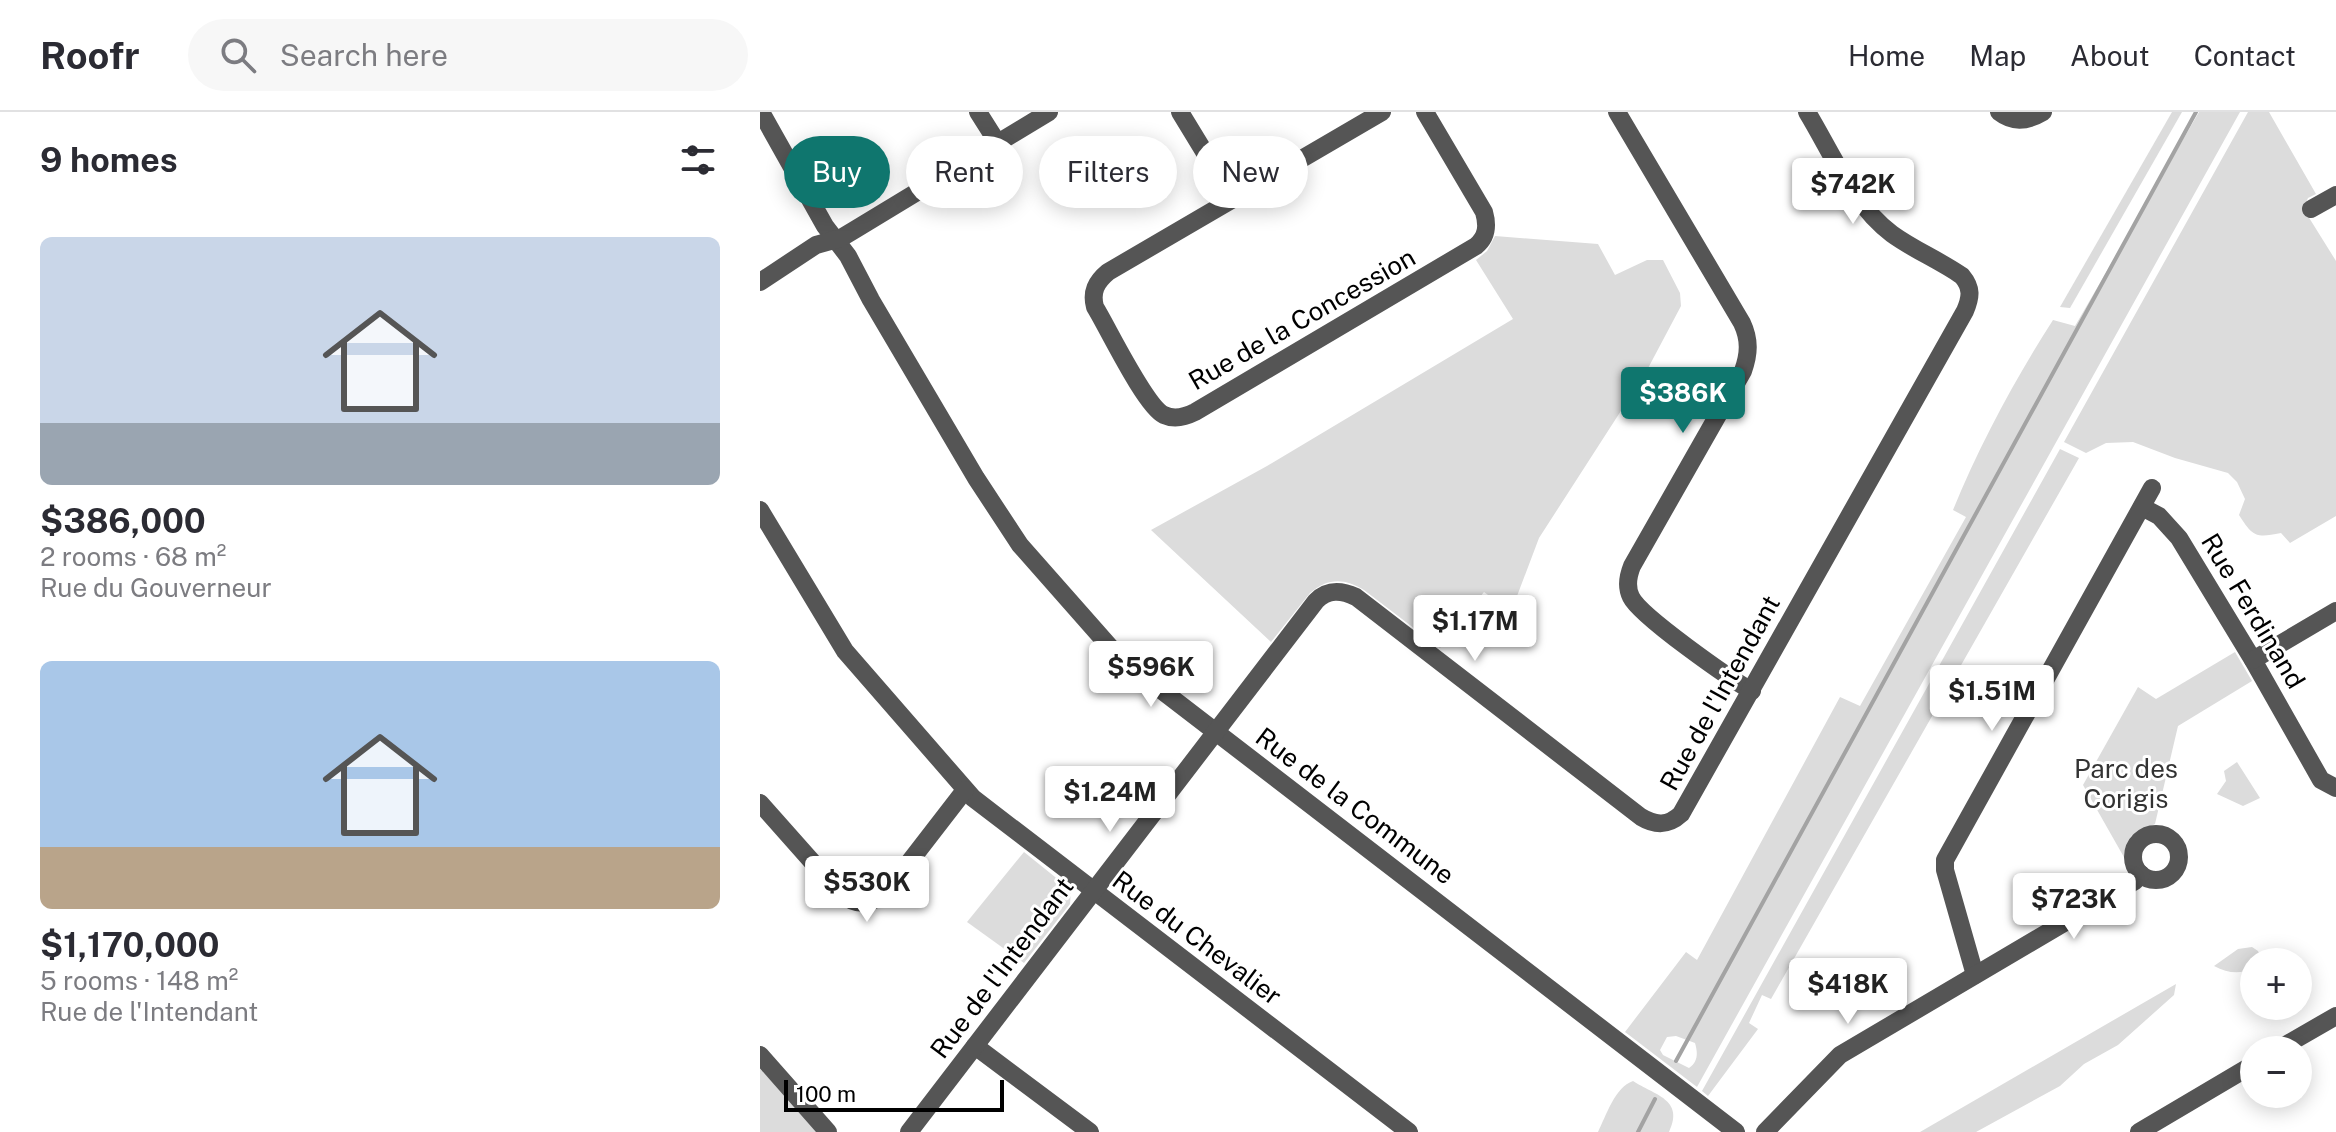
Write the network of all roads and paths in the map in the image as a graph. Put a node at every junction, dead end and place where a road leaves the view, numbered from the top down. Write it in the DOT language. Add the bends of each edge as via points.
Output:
graph roads {
  1 [pos="761,112"];
  2 [pos="978,112"];
  3 [pos="1049,112"];
  4 [pos="1180,112"];
  5 [pos="1382,112"];
  6 [pos="1425,112"];
  7 [pos="1617,112"];
  8 [pos="1807,112"];
  9 [pos="1999,112"];
  10 [pos="2043,112"];
  11 [pos="993,136"];
  12 [pos="1007,136"];
  13 [pos="1195,136"];
  14 [pos="1308,155"];
  15 [pos="2336,195"];
  16 [pos="906,197"];
  17 [pos="1218,208"];
  18 [pos="2311,209"];
  19 [pos="836,239"];
  20 [pos="760,282"];
  21 [pos="2152,488"];
  22 [pos="2142,507"];
  23 [pos="760,510"];
  24 [pos="2336,611"];
  25 [pos="2253,660"];
  26 [pos="1752,691"];
  27 [pos="1215,732"];
  28 [pos="2336,788"];
  29 [pos="965,790"];
  30 [pos="760,803"];
  31 [pos="2141,874"];
  32 [pos="1093,891"];
  33 [pos="1975,975"];
  34 [pos="2336,1016"];
  35 [pos="2301,1036"];
  36 [pos="975,1046"];
  37 [pos="760,1055"];
  38 [pos="2240,1072"];
  39 [pos="828,1132"];
  40 [pos="909,1132"];
  41 [pos="1090,1132"];
  42 [pos="1409,1132"];
  43 [pos="1736,1132"];
  44 [pos="1765,1132"];
  45 [pos="2139,1132"];
  1 -- 19 [label="street, Rue de la Commune"];
  2 -- 11 [label="street"];
  3 -- 12 [label="street"];
  4 -- 13 [label="street"];
  5 -- 14 [label="street, Rue de la Concession"];
  6 -- 17 [label="street, Rue de la Concession" via="1484,212 1483,240 1195,412 1167,416 1147,397 1095,307 1094,289 1108,272"];
  7 -- 26 [label="street" via="1742,323 1748,342 1743,371 1632,566 1628,589 1639,608"];
  8 -- 26 [label="street, Rue de l'Intendant" via="1871,215 1962,276 1970,289 1965,311"];
  9 -- 10 [label="street" via="2025,119"];
  15 -- 18 [label="street"];
  16 -- 19 [label="street"];
  19 -- 20 [label="street" via="816,245"];
  19 -- 27 [label="street, Rue de la Commune" via="1020,545 1110,647"];
  21 -- 22 [label="street"];
  22 -- 25 [label="street, Rue Ferdinand" via="2159,516 2179,538"];
  22 -- 33 [label="street" via="1944,864"];
  23 -- 29 [label="street, Rue du Chevalier" via="845,651"];
  24 -- 25 [label="street"];
  25 -- 28 [label="street, Rue Ferdinand" via="2321,780"];
  26 -- 27 [label="street, Rue de l'Intendant" via="1681,814 1670,822 1650,822 1356,597 1334,591 1316,601"];
  27 -- 32 [label="street, Rue de l'Intendant"];
  27 -- 43 [label="street, Rue de la Commune"];
  29 -- 30 [label="street" via="887,891 862,904 839,892"];
  29 -- 32 [label="street, Rue du Chevalier"];
  31 -- 33 [label="street"];
  32 -- 36 [label="street, Rue de l'Intendant"];
  32 -- 42 [label="street, Rue du Chevalier"];
  33 -- 44 [label="street" via="1832,1060"];
  34 -- 35 [label="street"];
  36 -- 40 [label="street, Rue de l'Intendant"];
  36 -- 41 [label="street"];
  37 -- 39 [label="street"];
  38 -- 45 [label="street"];
}
